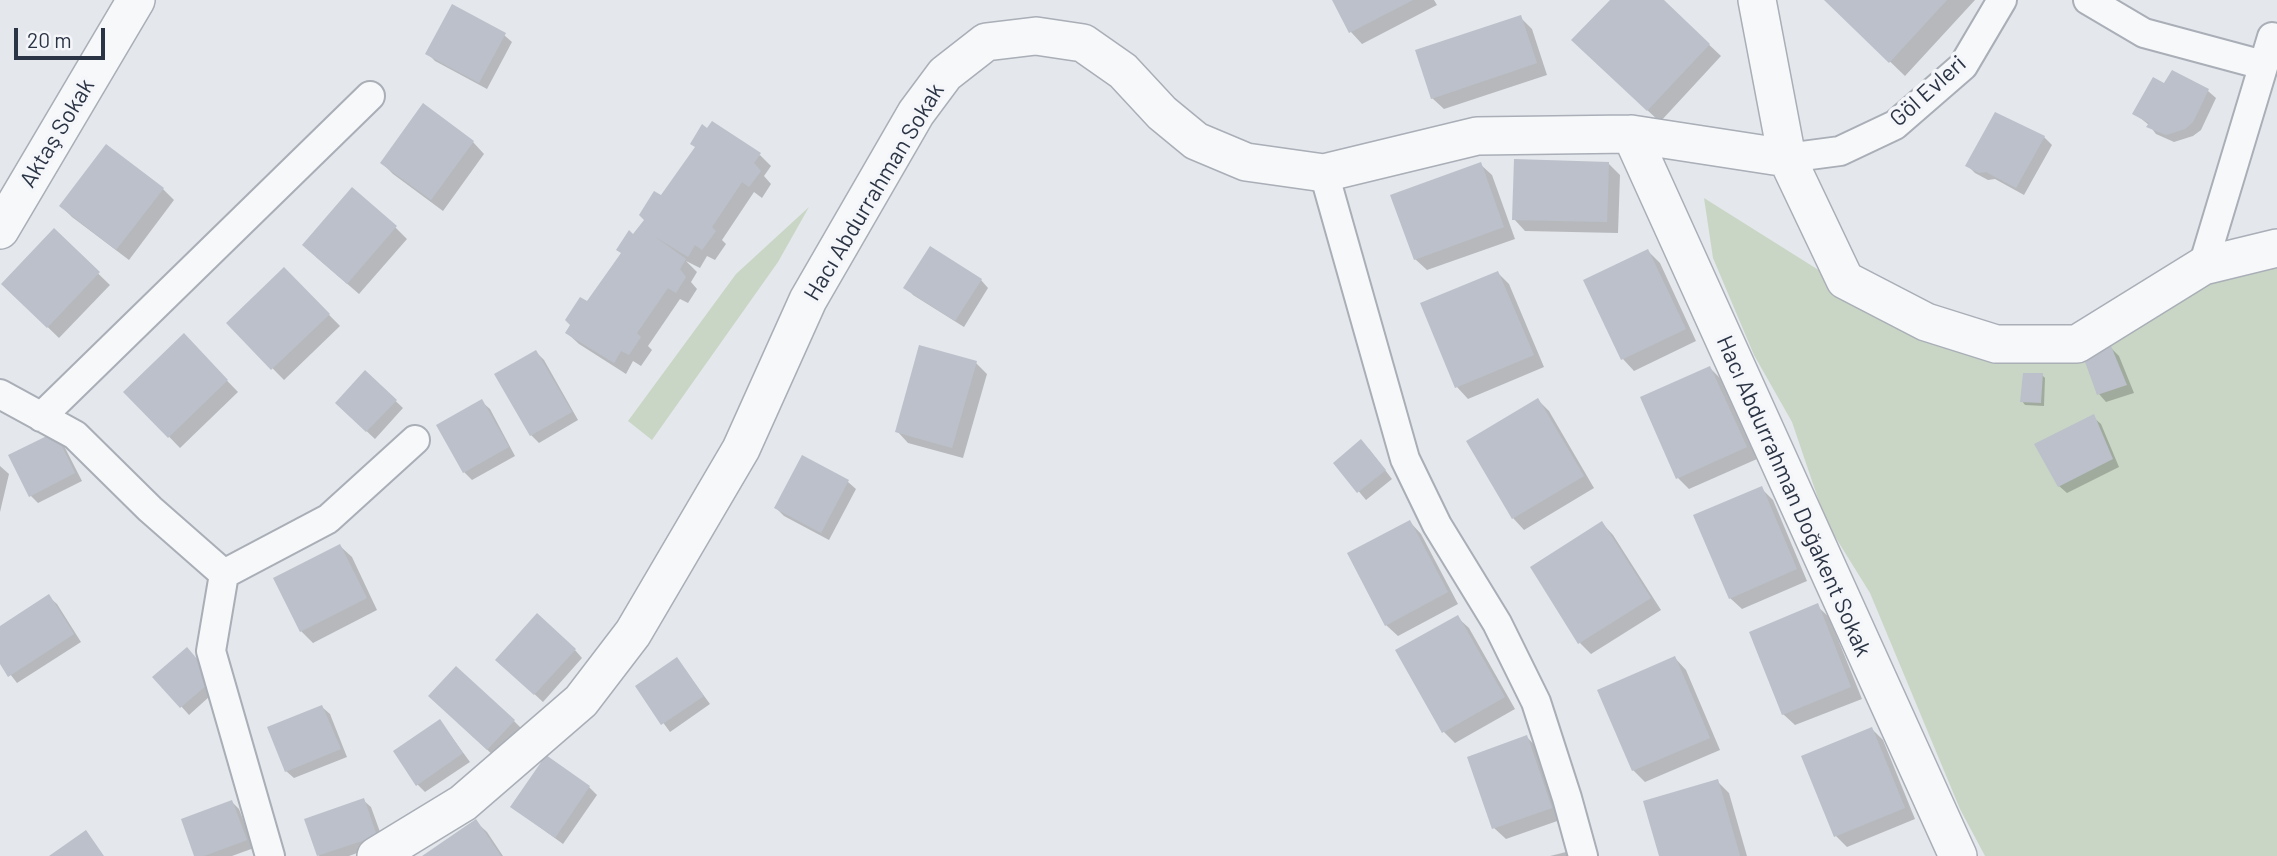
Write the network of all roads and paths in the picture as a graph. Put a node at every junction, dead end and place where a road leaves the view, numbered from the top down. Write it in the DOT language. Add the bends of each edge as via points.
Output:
graph roads {
  1 [pos="136,0"];
  2 [pos="1757,0"];
  3 [pos="2002,0"];
  4 [pos="2088,0"];
  5 [pos="2272,37"];
  6 [pos="2263,65"];
  7 [pos="370,96"];
  8 [pos="1632,134"];
  9 [pos="1787,158"];
  10 [pos="1324,173"];
  11 [pos="0,230"];
  12 [pos="2277,248"];
  13 [pos="2203,266"];
  14 [pos="0,394"];
  15 [pos="41,417"];
  16 [pos="415,440"];
  17 [pos="224,574"];
  18 [pos="270,856"];
  19 [pos="376,856"];
  20 [pos="1583,856"];
  21 [pos="1958,856"];
  1 -- 11 [label="street, Aktaş Sokak"];
  2 -- 9 [label="street"];
  3 -- 9 [label="street, Göl Evleri" via="1963,66 1895,125 1840,151"];
  4 -- 6 [label="street" via="2144,33"];
  5 -- 6 [label="street"];
  6 -- 13 [label="street"];
  7 -- 15 [label="street"];
  8 -- 9 [label="street, Hacı Abdurrahman Sokak"];
  8 -- 10 [label="street, Hacı Abdurrahman Sokak" via="1477,136"];
  8 -- 21 [label="street, Hacı Abdurrahman Doğakent Sokak"];
  9 -- 13 [label="street" via="1845,280 1926,322 1996,344 2077,344"];
  10 -- 19 [label="street, Hacı Abdurrahman Sokak" via="1246,162 1196,141 1161,113 1124,71 1083,43 1036,36 986,41 945,74 916,113 808,300 741,449 633,633 581,701 542,735 463,803"];
  10 -- 20 [label="street" via="1405,459 1536,702"];
  12 -- 13 [label="street"];
  14 -- 15 [label="street"];
  15 -- 17 [label="street" via="75,435"];
  16 -- 17 [label="street" via="328,519"];
  17 -- 18 [label="street" via="211,651"];
}
